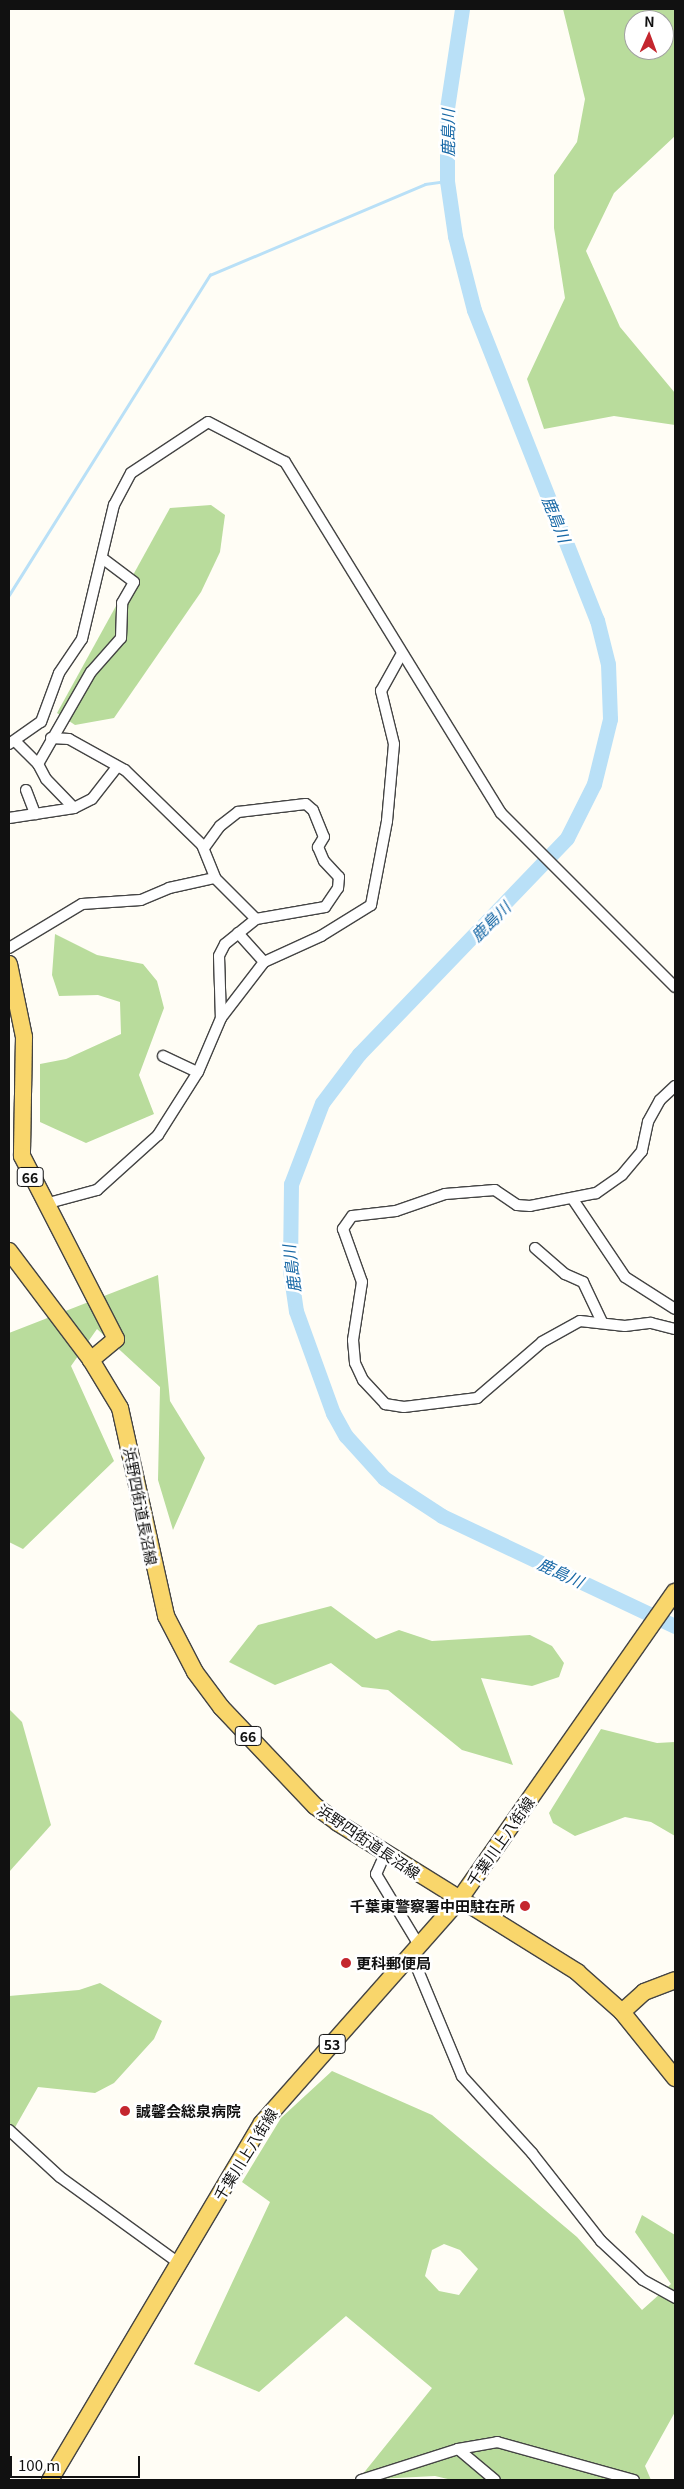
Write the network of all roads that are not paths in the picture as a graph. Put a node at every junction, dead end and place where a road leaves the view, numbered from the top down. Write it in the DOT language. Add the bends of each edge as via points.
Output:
graph roads {
  1 [pos="102,558"];
  2 [pos="401,654"];
  3 [pos="51,738"];
  4 [pos="12,742"];
  5 [pos="38,764"];
  6 [pos="117,767"];
  7 [pos="26,790"];
  8 [pos="74,808"];
  9 [pos="34,814"];
  10 [pos="9,818"];
  11 [pos="204,848"];
  12 [pos="215,878"];
  13 [pos="256,919"];
  14 [pos="238,933"];
  15 [pos="9,948"];
  16 [pos="264,962"];
  17 [pos="9,964"];
  18 [pos="675,987"];
  19 [pos="221,1018"];
  20 [pos="163,1056"];
  21 [pos="198,1072"];
  22 [pos="675,1086"];
  23 [pos="572,1198"];
  24 [pos="45,1204"];
  25 [pos="534,1248"];
  26 [pos="9,1251"];
  27 [pos="675,1309"];
  28 [pos="602,1322"];
  29 [pos="675,1329"];
  30 [pos="91,1360"];
  31 [pos="672,1597"];
  32 [pos="385,1854"];
  33 [pos="459,1900"];
  34 [pos="416,1952"];
  35 [pos="675,1980"];
  36 [pos="622,2012"];
  37 [pos="675,2078"];
  38 [pos="9,2130"];
  39 [pos="179,2263"];
  40 [pos="675,2298"];
  41 [pos="458,2448"];
  42 [pos="50,2480"];
  43 [pos="361,2480"];
  44 [pos="495,2480"];
  45 [pos="634,2480"];
  1 -- 2 [label="street" via="114,505 131,473 208,422 285,462"];
  1 -- 3 [label="street" via="134,582 122,603 121,638 90,672"];
  1 -- 4 [label="street" via="82,639 60,673 41,722"];
  2 -- 16 [label="street" via="381,691 394,744 387,821 370,905 321,936"];
  2 -- 18 [label="street" via="500,813"];
  3 -- 5 [label="street"];
  3 -- 6 [label="street" via="69,739"];
  4 -- 5 [label="street"];
  5 -- 8 [label="street" via="46,779"];
  6 -- 8 [label="street" via="92,799"];
  6 -- 11 [label="street" via="125,770"];
  7 -- 9 [label="street"];
  8 -- 9 [label="street"];
  9 -- 10 [label="street"];
  11 -- 12 [label="street"];
  11 -- 13 [label="street" via="220,826 238,812 306,804 313,810 324,838 318,846 340,877 338,888 325,906"];
  12 -- 13 [label="street"];
  12 -- 15 [label="street" via="162,890 141,900 82,904"];
  13 -- 14 [label="street"];
  14 -- 16 [label="street"];
  14 -- 19 [label="street" via="219,956"];
  16 -- 19 [label="street"];
  17 -- 24 [label="main road, 66" via="24,1037 22,1156"];
  19 -- 21 [label="street"];
  20 -- 21 [label="street"];
  21 -- 24 [label="street" via="158,1135 128,1165 97,1190"];
  22 -- 23 [label="street" via="660,1100 648,1122 642,1151 622,1175 596,1193"];
  23 -- 27 [label="street" via="625,1277"];
  23 -- 28 [label="street" via="517,1205 488,1189 434,1195 396,1211 346,1219 344,1234 362,1282 352,1340 355,1363 363,1380 385,1404 404,1407 477,1398 563,1329 580,1321"];
  24 -- 30 [label="main road, 66" via="103,1306 116,1339"];
  25 -- 28 [label="street" via="565,1274 583,1282"];
  26 -- 30 [label="main road, 浜野四街道長沼線 / 66"];
  28 -- 29 [label="street"];
  30 -- 32 [label="main road, 浜野四街道長沼線 / 66" via="120,1408 154,1576 182,1651 221,1707 315,1806"];
  31 -- 33 [label="main road, 千葉川上八街線 / 53"];
  32 -- 33 [label="main road, 浜野四街道長沼線 / 66"];
  32 -- 34 [label="street" via="376,1874"];
  33 -- 34 [label="main road, 千葉川上八街線 / 53"];
  33 -- 36 [label="main road, 浜野四街道長沼線 / 66" via="577,1972"];
  34 -- 39 [label="main road, 千葉川上八街線 / 53" via="276,2104"];
  34 -- 40 [label="street" via="462,2076 532,2153 601,2241 643,2280"];
  35 -- 36 [label="main road" via="644,1992"];
  36 -- 37 [label="main road, 浜野四街道長沼線 / 66"];
  38 -- 39 [label="street" via="60,2177"];
  39 -- 42 [label="main road, 千葉川上八街線 / 53"];
  41 -- 43 [label="street"];
  41 -- 44 [label="street"];
  41 -- 45 [label="street" via="481,2443 510,2444"];
}
